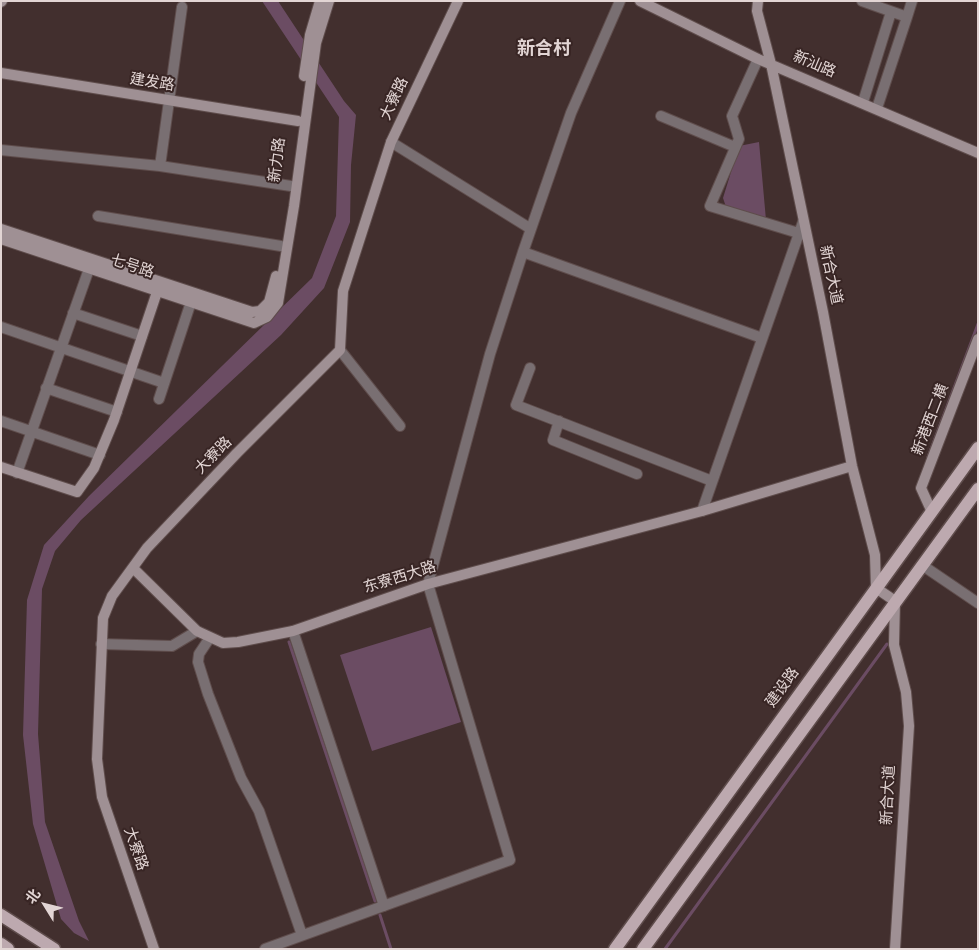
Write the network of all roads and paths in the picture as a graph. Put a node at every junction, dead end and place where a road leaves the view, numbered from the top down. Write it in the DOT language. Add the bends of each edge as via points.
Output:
graph roads {
  1 [pos="320,1"];
  2 [pos="329,1"];
  3 [pos="458,1"];
  4 [pos="620,1"];
  5 [pos="640,1"];
  6 [pos="758,1"];
  7 [pos="862,1"];
  8 [pos="912,1"];
  9 [pos="182,6"];
  10 [pos="891,12"];
  11 [pos="907,17"];
  12 [pos="313,39"];
  13 [pos="758,58"];
  14 [pos="771,64"];
  15 [pos="1,73"];
  16 [pos="307,80"];
  17 [pos="169,101"];
  18 [pos="863,102"];
  19 [pos="877,108"];
  20 [pos="661,116"];
  21 [pos="298,121"];
  22 [pos="391,142"];
  23 [pos="736,147"];
  24 [pos="1,150"];
  25 [pos="978,153"];
  26 [pos="160,166"];
  27 [pos="290,186"];
  28 [pos="98,216"];
  29 [pos="1,228"];
  30 [pos="532,229"];
  31 [pos="803,235"];
  32 [pos="1,239"];
  33 [pos="281,246"];
  34 [pos="522,252"];
  35 [pos="89,269"];
  36 [pos="277,286"];
  37 [pos="157,292"];
  38 [pos="191,302"];
  39 [pos="252,312"];
  40 [pos="73,313"];
  41 [pos="1,326"];
  42 [pos="142,336"];
  43 [pos="762,338"];
  44 [pos="978,340"];
  45 [pos="60,347"];
  46 [pos="340,350"];
  47 [pos="530,368"];
  48 [pos="130,371"];
  49 [pos="164,383"];
  50 [pos="46,388"];
  51 [pos="159,398"];
  52 [pos="117,412"];
  53 [pos="1,421"];
  54 [pos="559,421"];
  55 [pos="400,426"];
  56 [pos="32,432"];
  57 [pos="978,448"];
  58 [pos="100,455"];
  59 [pos="852,466"];
  60 [pos="1,467"];
  61 [pos="17,473"];
  62 [pos="637,474"];
  63 [pos="712,481"];
  64 [pos="978,489"];
  65 [pos="931,510"];
  66 [pos="702,511"];
  67 [pos="922,565"];
  68 [pos="133,568"];
  69 [pos="428,584"];
  70 [pos="876,588"];
  71 [pos="894,601"];
  72 [pos="978,603"];
  73 [pos="197,631"];
  74 [pos="293,631"];
  75 [pos="209,639"];
  76 [pos="101,644"];
  77 [pos="384,906"];
  78 [pos="1,914"];
  79 [pos="302,935"];
  80 [pos="1,944"];
  81 [pos="8,949"];
  82 [pos="54,949"];
  83 [pos="154,949"];
  84 [pos="265,949"];
  85 [pos="615,949"];
  86 [pos="643,949"];
  87 [pos="895,949"];
  1 -- 12 [label="street, 新力路"];
  2 -- 12 [label="street"];
  3 -- 22 [label="street, 大寮路"];
  4 -- 30 [label="street" via="571,113"];
  5 -- 13 [label="street, 新汕路"];
  6 -- 14 [label="street, 新合大道" via="757,11"];
  7 -- 10 [label="street"];
  8 -- 11 [label="street"];
  9 -- 17 [label="street"];
  10 -- 11 [label="street"];
  10 -- 18 [label="street"];
  11 -- 19 [label="street"];
  12 -- 16 [label="street, 新力路"];
  13 -- 14 [label="street, 新汕路"];
  13 -- 23 [label="street" via="732,116 738,139"];
  14 -- 18 [label="street, 新汕路"];
  14 -- 31 [label="street, 新合大道" via="804,222"];
  15 -- 17 [label="street, 建发路"];
  16 -- 21 [label="street, 新力路"];
  16 -- 36 [label="street" via="294,206"];
  17 -- 21 [label="street, 建发路"];
  17 -- 26 [label="street"];
  18 -- 19 [label="street, 新汕路"];
  19 -- 25 [label="street, 新汕路"];
  20 -- 23 [label="street"];
  21 -- 27 [label="street, 新力路"];
  22 -- 30 [label="street"];
  22 -- 46 [label="street, 大寮路" via="343,291"];
  23 -- 31 [label="street" via="710,206"];
  24 -- 26 [label="street"];
  26 -- 27 [label="street"];
  27 -- 33 [label="street, 新力路"];
  28 -- 33 [label="street"];
  29 -- 39 [label="street, 七号路"];
  30 -- 34 [label="street"];
  31 -- 43 [label="street"];
  31 -- 59 [label="street, 新合大道"];
  32 -- 35 [label="street, 七号路"];
  33 -- 36 [label="street, 新力路"];
  34 -- 43 [label="street"];
  34 -- 69 [label="street" via="490,354"];
  35 -- 37 [label="street, 七号路"];
  35 -- 40 [label="street"];
  36 -- 38 [label="street, 七号路" via="278,302 272,312 254,323"];
  36 -- 39 [label="street, 新力路" via="266,307"];
  37 -- 38 [label="street, 七号路"];
  37 -- 42 [label="street"];
  38 -- 49 [label="street"];
  40 -- 42 [label="street"];
  40 -- 45 [label="street"];
  41 -- 45 [label="street"];
  42 -- 48 [label="street"];
  43 -- 63 [label="street"];
  44 -- 65 [label="street, 新港西二横" via="921,488"];
  45 -- 48 [label="street"];
  45 -- 50 [label="street"];
  46 -- 55 [label="street"];
  46 -- 68 [label="street, 大寮路" via="197,495 147,548"];
  47 -- 54 [label="street" via="516,404"];
  48 -- 49 [label="street"];
  48 -- 52 [label="street"];
  49 -- 51 [label="street"];
  50 -- 52 [label="street"];
  50 -- 56 [label="street"];
  52 -- 58 [label="street"];
  53 -- 56 [label="street"];
  54 -- 62 [label="street" via="553,440"];
  54 -- 63 [label="street"];
  56 -- 58 [label="street"];
  56 -- 61 [label="street"];
  57 -- 65 [label="main road, 建设路"];
  58 -- 61 [label="street" via="77,492"];
  59 -- 66 [label="street, 东寮西大路"];
  59 -- 70 [label="street, 新合大道" via="875,555"];
  60 -- 61 [label="street"];
  63 -- 66 [label="street"];
  64 -- 67 [label="main road"];
  65 -- 70 [label="main road, 建设路"];
  66 -- 69 [label="street, 东寮西大路"];
  67 -- 71 [label="main road"];
  67 -- 72 [label="street"];
  68 -- 73 [label="street, 东寮西大路"];
  68 -- 76 [label="street, 大寮路" via="112,596 104,618"];
  69 -- 74 [label="street, 东寮西大路"];
  69 -- 77 [label="street" via="510,860"];
  70 -- 71 [label="street"];
  70 -- 85 [label="main road, 建设路"];
  71 -- 86 [label="main road"];
  71 -- 87 [label="street, 新合大道" via="894,645 906,692 909,726"];
  73 -- 75 [label="street, 东寮西大路"];
  73 -- 76 [label="street" via="172,646"];
  74 -- 75 [label="street, 东寮西大路" via="238,642 222,643"];
  74 -- 77 [label="street"];
  75 -- 79 [label="street" via="199,654 198,662 208,694 241,778 259,811"];
  76 -- 83 [label="street, 大寮路" via="97,759 102,797"];
  77 -- 79 [label="street"];
  78 -- 82 [label="main road"];
  79 -- 84 [label="street"];
  80 -- 81 [label="main road"];
}
